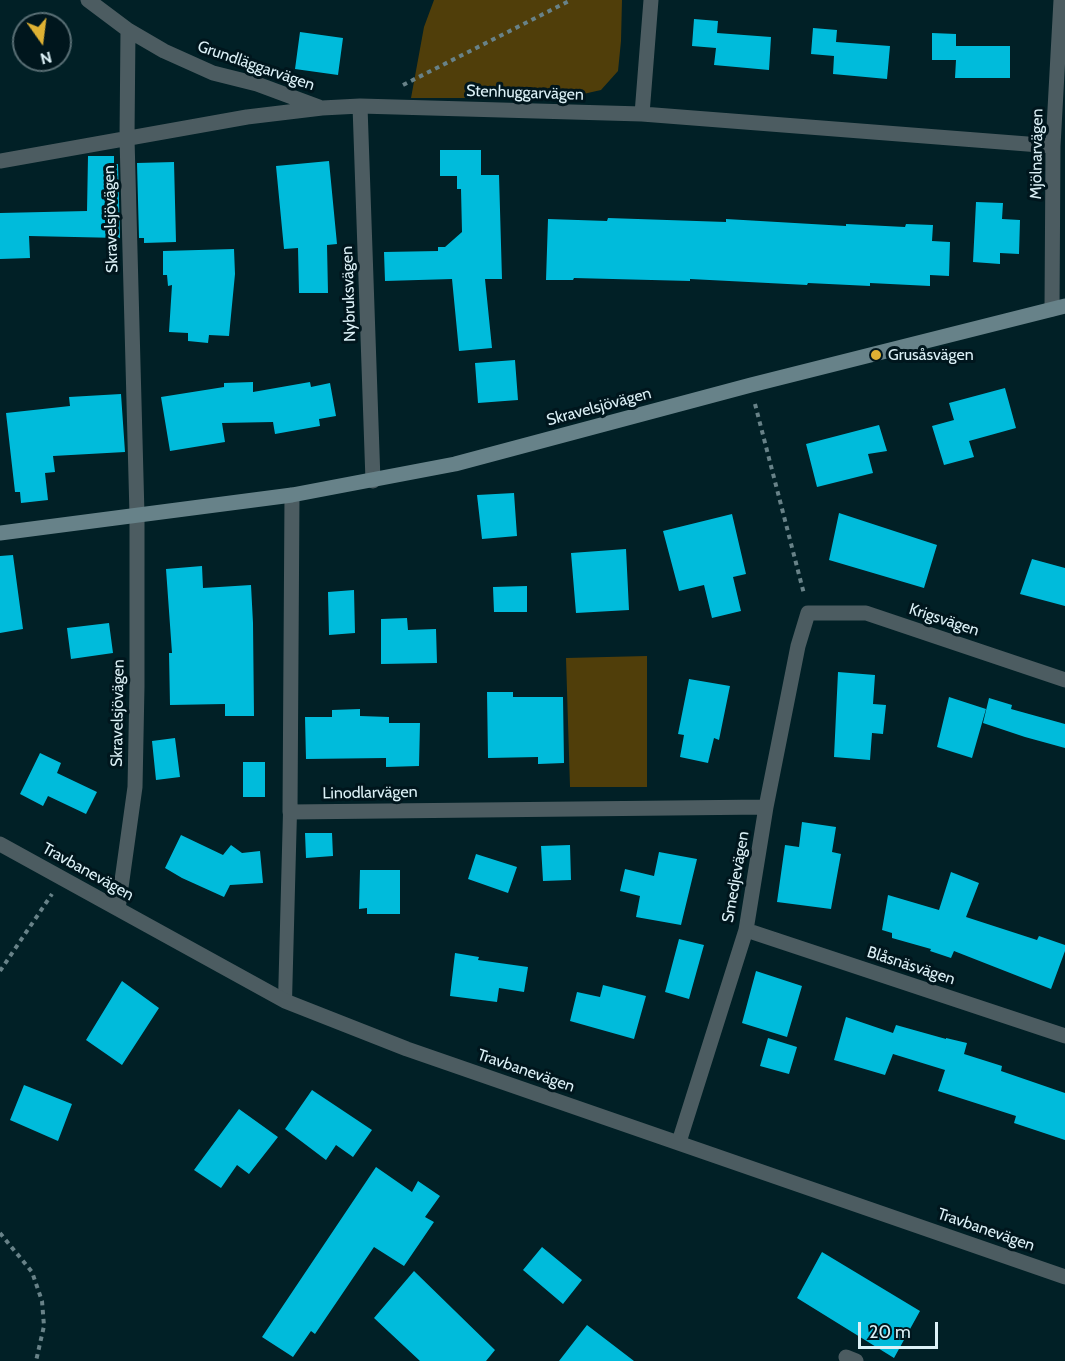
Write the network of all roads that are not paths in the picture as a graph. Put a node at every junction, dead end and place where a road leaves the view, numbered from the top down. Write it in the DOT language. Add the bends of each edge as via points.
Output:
graph roads {
  1 [pos="88,0"];
  2 [pos="651,0"];
  3 [pos="1061,0"];
  4 [pos="128,30"];
  5 [pos="360,106"];
  6 [pos="322,108"];
  7 [pos="642,114"];
  8 [pos="127,138"];
  9 [pos="1053,146"];
  10 [pos="0,161"];
  11 [pos="1058,308"];
  12 [pos="373,481"];
  13 [pos="292,495"];
  14 [pos="137,515"];
  15 [pos="0,533"];
  16 [pos="808,613"];
  17 [pos="1065,680"];
  18 [pos="766,807"];
  19 [pos="290,812"];
  20 [pos="0,844"];
  21 [pos="118,909"];
  22 [pos="746,930"];
  23 [pos="285,1001"];
  24 [pos="1065,1036"];
  25 [pos="679,1142"];
  26 [pos="1065,1277"];
  1 -- 4 [label="street, Grundläggarvägen"];
  2 -- 7 [label="street"];
  3 -- 9 [label="street, Mjölnarvägen"];
  4 -- 6 [label="street, Grundläggarvägen" via="213,73"];
  4 -- 8 [label="street, Skravelsjövägen"];
  5 -- 6 [label="street, Stenhuggarvägen"];
  5 -- 7 [label="street, Stenhuggarvägen"];
  5 -- 12 [label="street, Nybruksvägen"];
  6 -- 8 [label="street, Stenhuggarvägen"];
  7 -- 9 [label="street, Stenhuggarvägen"];
  8 -- 10 [label="street, Stenhuggarvägen"];
  8 -- 14 [label="street, Skravelsjövägen"];
  9 -- 11 [label="street, Mjölnarvägen"];
  11 -- 12 [label="street, Skravelsjövägen" via="455,464"];
  12 -- 13 [label="street, Skravelsjövägen"];
  13 -- 14 [label="street, Skravelsjövägen"];
  13 -- 19 [label="street"];
  14 -- 15 [label="street, Skravelsjövägen"];
  14 -- 21 [label="street, Skravelsjövägen" via="135,787"];
  16 -- 17 [label="street, Krigsvägen" via="866,613"];
  16 -- 18 [label="street, Smedjevägen"];
  18 -- 19 [label="street, Linodlarvägen"];
  18 -- 22 [label="street, Smedjevägen"];
  19 -- 23 [label="lane"];
  20 -- 21 [label="street, Travbanevägen"];
  21 -- 23 [label="street, Travbanevägen"];
  22 -- 24 [label="street, Blåsnäsvägen"];
  22 -- 25 [label="street, Smedjevägen"];
  23 -- 25 [label="street, Travbanevägen" via="407,1049"];
  25 -- 26 [label="street, Travbanevägen"];
}
